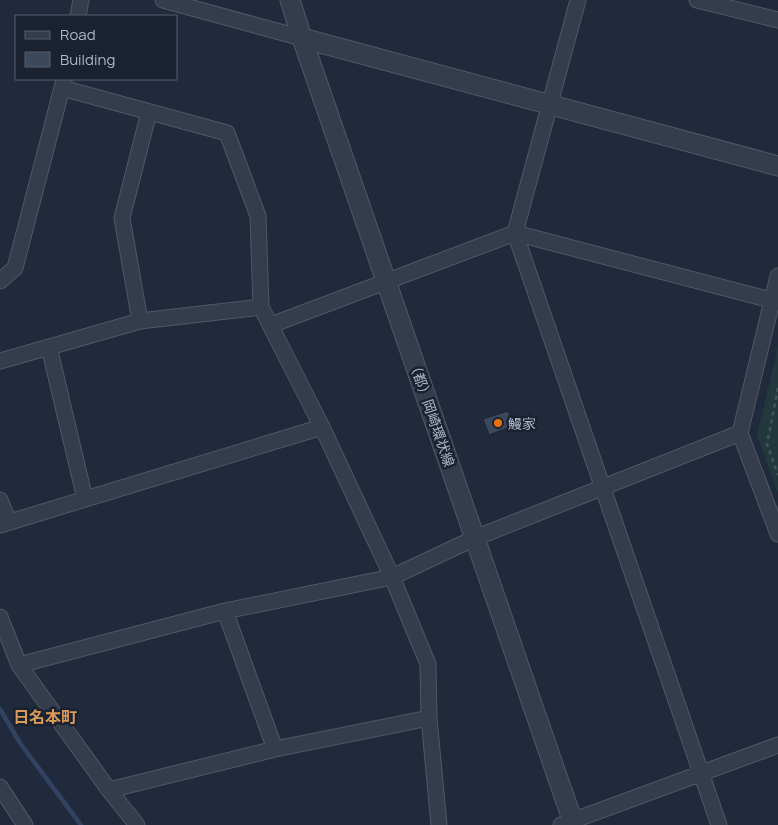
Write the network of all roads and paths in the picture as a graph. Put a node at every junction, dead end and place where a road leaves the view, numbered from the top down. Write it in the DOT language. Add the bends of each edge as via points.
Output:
graph roads {
  1 [pos="81,0"];
  2 [pos="163,0"];
  3 [pos="290,0"];
  4 [pos="578,0"];
  5 [pos="697,0"];
  6 [pos="78,15"];
  7 [pos="778,20"];
  8 [pos="302,38"];
  9 [pos="63,84"];
  10 [pos="550,105"];
  11 [pos="149,112"];
  12 [pos="778,166"];
  13 [pos="515,233"];
  14 [pos="778,276"];
  15 [pos="0,281"];
  16 [pos="387,281"];
  17 [pos="775,301"];
  18 [pos="262,307"];
  19 [pos="140,321"];
  20 [pos="271,325"];
  21 [pos="49,347"];
  22 [pos="0,361"];
  23 [pos="778,388"];
  24 [pos="322,427"];
  25 [pos="740,433"];
  26 [pos="778,475"];
  27 [pos="603,487"];
  28 [pos="85,499"];
  29 [pos="0,500"];
  30 [pos="4,524"];
  31 [pos="778,534"];
  32 [pos="475,538"];
  33 [pos="392,577"];
  34 [pos="225,611"];
  35 [pos="0,618"];
  36 [pos="19,665"];
  37 [pos="429,718"];
  38 [pos="778,745"];
  39 [pos="275,749"];
  40 [pos="702,773"];
  41 [pos="0,786"];
  42 [pos="110,790"];
  43 [pos="569,824"];
  44 [pos="25,825"];
  45 [pos="137,825"];
  46 [pos="439,825"];
  47 [pos="719,825"];
  1 -- 6 [label="street"];
  2 -- 8 [label="street"];
  3 -- 8 [label="street, （都）岡崎環状線"];
  4 -- 10 [label="street"];
  5 -- 7 [label="street"];
  8 -- 10 [label="street"];
  8 -- 16 [label="street, （都）岡崎環状線"];
  9 -- 11 [label="street"];
  9 -- 15 [label="street" via="16,268"];
  10 -- 12 [label="street"];
  10 -- 13 [label="street"];
  11 -- 18 [label="street" via="227,133 258,216"];
  11 -- 19 [label="street" via="122,218"];
  13 -- 16 [label="street"];
  13 -- 17 [label="street"];
  13 -- 27 [label="street"];
  14 -- 17 [label="street"];
  16 -- 20 [label="street"];
  16 -- 32 [label="street, （都）岡崎環状線"];
  17 -- 25 [label="street"];
  18 -- 19 [label="street"];
  18 -- 20 [label="street"];
  19 -- 21 [label="street"];
  20 -- 24 [label="street"];
  21 -- 22 [label="street"];
  21 -- 28 [label="street"];
  23 -- 26 [label="path" via="767,444"];
  24 -- 28 [label="street"];
  24 -- 33 [label="street"];
  25 -- 27 [label="street"];
  25 -- 31 [label="street"];
  27 -- 32 [label="street"];
  27 -- 40 [label="street"];
  28 -- 30 [label="street"];
  29 -- 30 [label="street"];
  32 -- 33 [label="street"];
  32 -- 43 [label="street, （都）岡崎環状線"];
  33 -- 34 [label="street"];
  33 -- 37 [label="street" via="428,664"];
  34 -- 36 [label="street"];
  34 -- 39 [label="street"];
  35 -- 36 [label="street"];
  36 -- 42 [label="street"];
  37 -- 39 [label="street"];
  37 -- 46 [label="street"];
  38 -- 40 [label="street"];
  39 -- 42 [label="street"];
  40 -- 43 [label="street"];
  40 -- 47 [label="street"];
  41 -- 44 [label="street"];
  42 -- 45 [label="street"];
}
